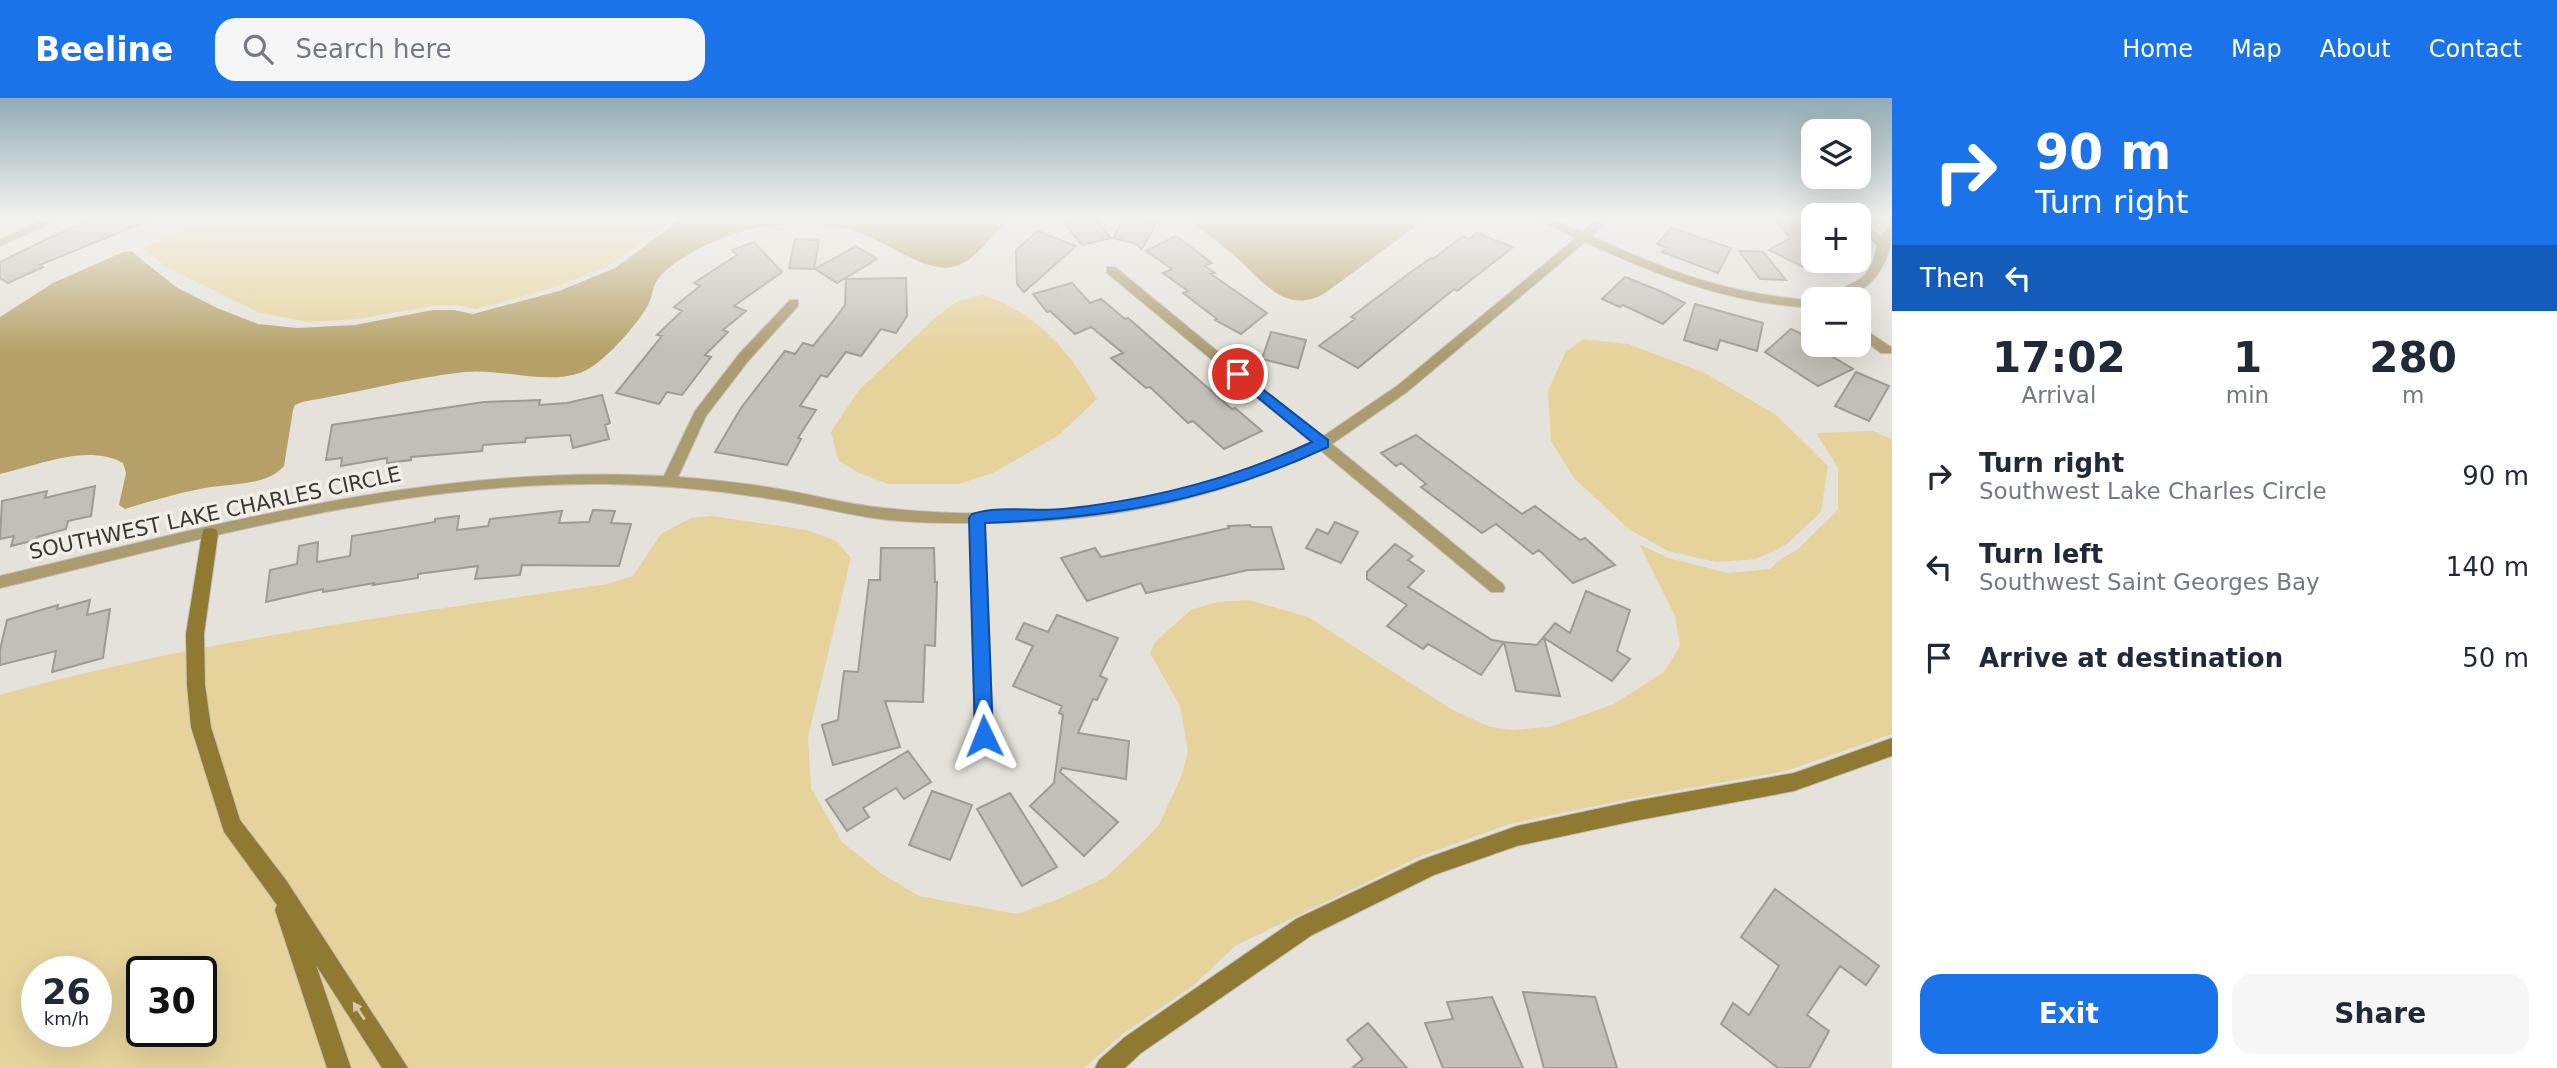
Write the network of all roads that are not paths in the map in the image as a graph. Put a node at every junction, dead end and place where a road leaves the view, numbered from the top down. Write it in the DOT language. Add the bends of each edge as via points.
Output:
graph roads {
  1 [pos="1554,262"];
  2 [pos="1642,262"];
  3 [pos="1879,262"];
  4 [pos="1111,270"];
  5 [pos="1861,287"];
  6 [pos="794,303"];
  7 [pos="1801,304"];
  8 [pos="1871,339"];
  9 [pos="1886,350"];
  10 [pos="1323,443"];
  11 [pos="670,480"];
  12 [pos="977,518"];
  13 [pos="210,534"];
  14 [pos="0,582"];
  15 [pos="1497,589"];
  16 [pos="984,736"];
  17 [pos="1892,747"];
  18 [pos="278,887"];
  19 [pos="339,1068"];
  20 [pos="396,1068"];
  21 [pos="1107,1068"];
  1 -- 10 [label="street, SOUTHWEST LAKE CHARLES CIRCLE" via="1376,410"];
  2 -- 7 [label="street" via="1721,294"];
  3 -- 5 [label="street"];
  4 -- 10 [label="street"];
  6 -- 11 [label="street" via="744,357 701,414"];
  8 -- 9 [label="street"];
  10 -- 12 [label="street, SOUTHWEST LAKE CHARLES CIRCLE" via="1277,464 1184,494 1063,514"];
  10 -- 15 [label="street"];
  11 -- 12 [label="street, SOUTHWEST LAKE CHARLES CIRCLE" via="894,515"];
  11 -- 13 [label="street, SOUTHWEST LAKE CHARLES CIRCLE" via="482,483 381,495"];
  12 -- 16 [label="street"];
  13 -- 14 [label="street, SOUTHWEST LAKE CHARLES CIRCLE"];
  13 -- 18 [label="street" via="195,634 201,727 231,825"];
  17 -- 21 [label="street" via="1794,782 1517,836 1429,867 1304,927 1133,1045"];
  18 -- 19 [label="street"];
  20 -- 18 [label="street, one-way"];
}
